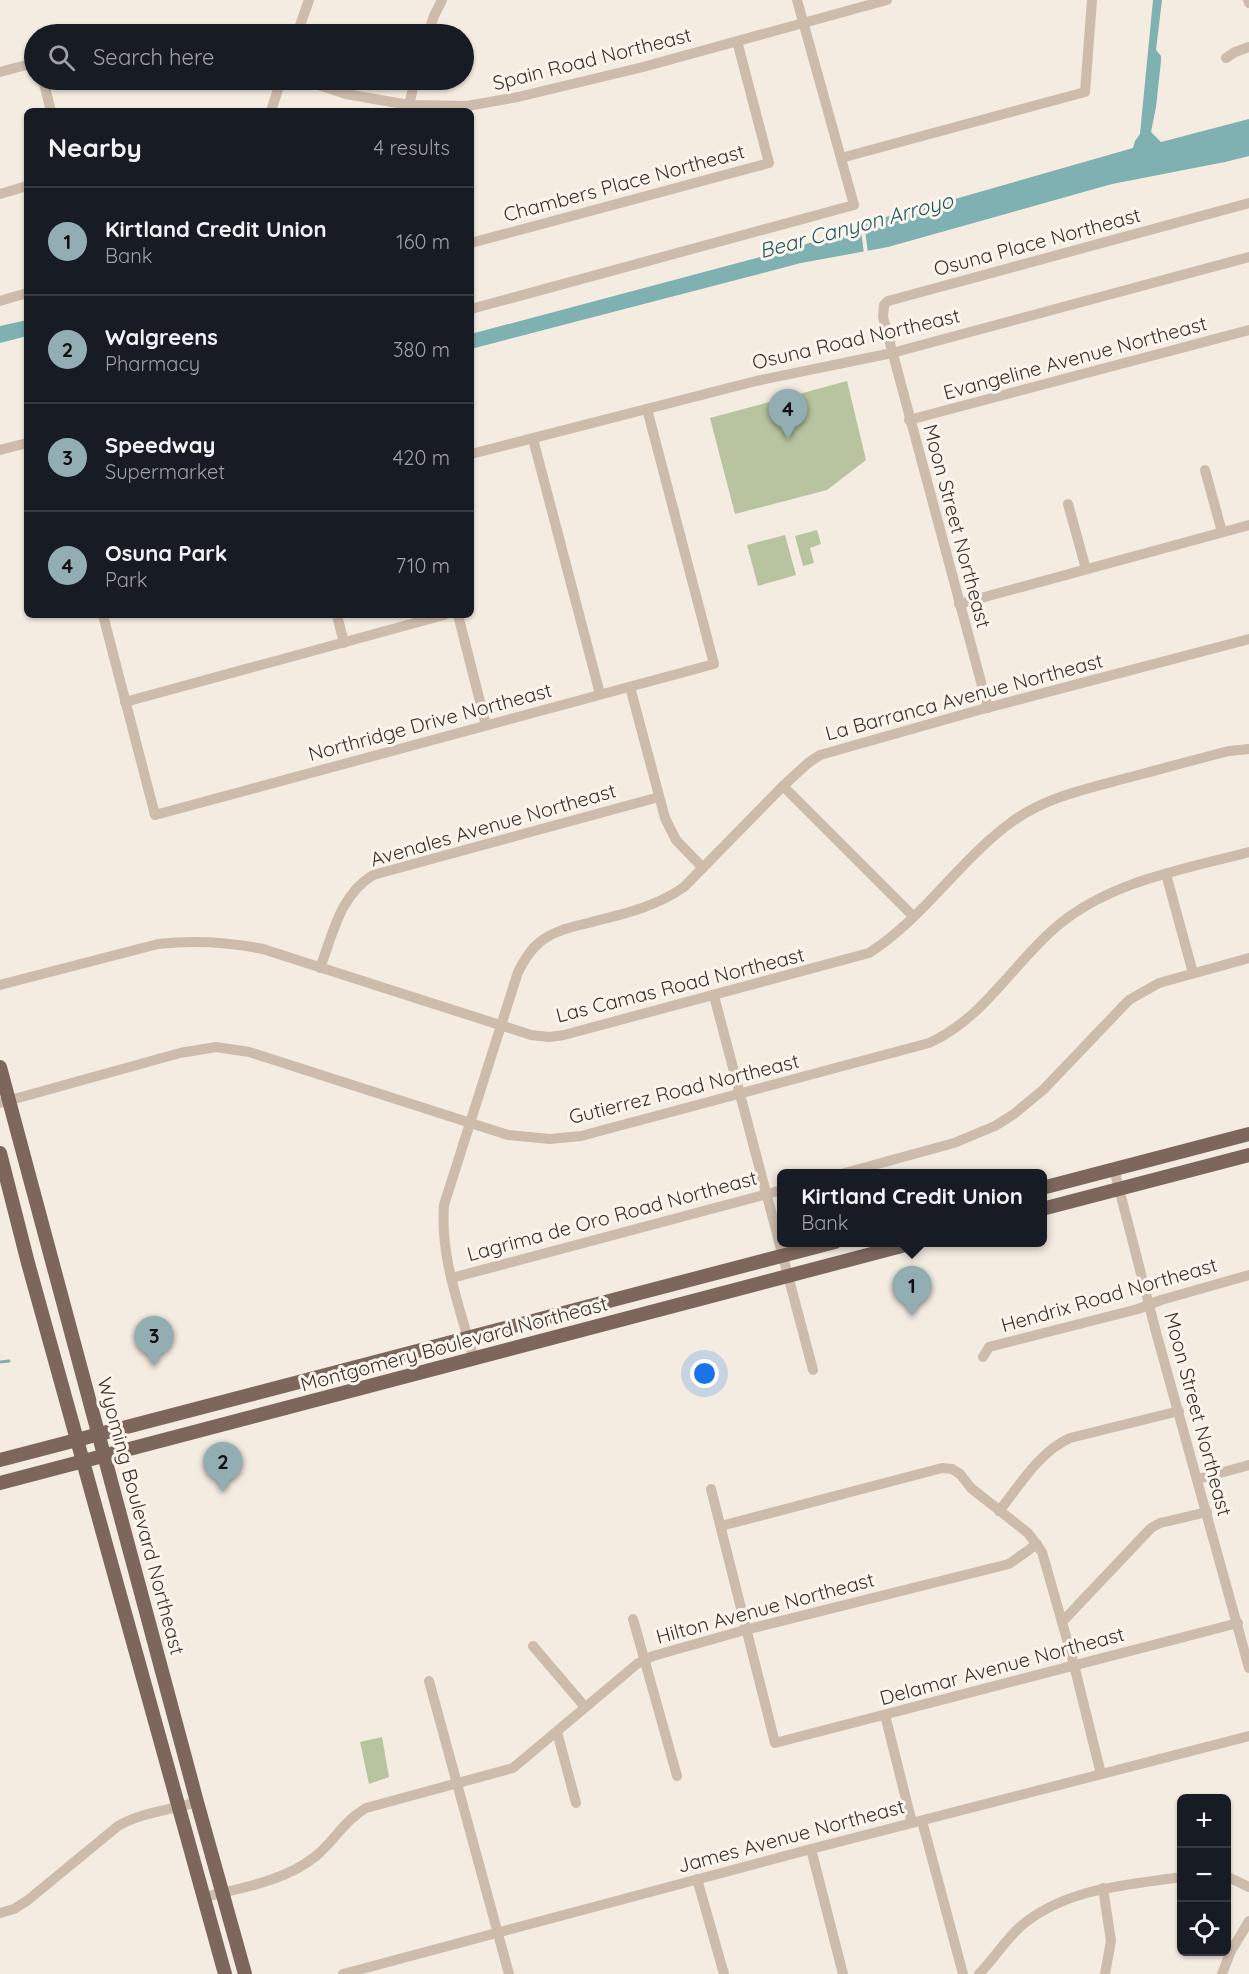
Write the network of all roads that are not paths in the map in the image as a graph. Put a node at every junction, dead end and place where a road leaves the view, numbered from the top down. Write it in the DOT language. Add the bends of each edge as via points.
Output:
graph roads {
  1 [pos="309,0"];
  2 [pos="442,0"];
  3 [pos="797,0"];
  4 [pos="887,0"];
  5 [pos="1092,0"];
  6 [pos="803,23"];
  7 [pos="301,24"];
  8 [pos="431,24"];
  9 [pos="737,41"];
  10 [pos="1249,47"];
  11 [pos="1226,58"];
  12 [pos="24,66"];
  13 [pos="0,72"];
  14 [pos="46,90"];
  15 [pos="278,90"];
  16 [pos="334,90"];
  17 [pos="413,90"];
  18 [pos="410,105"];
  19 [pos="50,108"];
  20 [pos="272,108"];
  21 [pos="841,158"];
  22 [pos="24,187"];
  23 [pos="0,194"];
  24 [pos="1249,203"];
  25 [pos="474,242"];
  26 [pos="1249,257"];
  27 [pos="24,294"];
  28 [pos="0,301"];
  29 [pos="474,308"];
  30 [pos="1249,330"];
  31 [pos="892,352"];
  32 [pos="646,410"];
  33 [pos="909,420"];
  34 [pos="533,440"];
  35 [pos="24,445"];
  36 [pos="0,450"];
  37 [pos="474,453"];
  38 [pos="1205,470"];
  39 [pos="1068,504"];
  40 [pos="1249,525"];
  41 [pos="1222,532"];
  42 [pos="1086,569"];
  43 [pos="959,604"];
  44 [pos="104,618"];
  45 [pos="338,618"];
  46 [pos="433,618"];
  47 [pos="459,618"];
  48 [pos="1249,639"];
  49 [pos="344,643"];
  50 [pos="630,687"];
  51 [pos="600,694"];
  52 [pos="125,702"];
  53 [pos="988,708"];
  54 [pos="486,725"];
  55 [pos="1249,749"];
  56 [pos="783,786"];
  57 [pos="660,797"];
  58 [pos="1249,852"];
  59 [pos="703,868"];
  60 [pos="1166,874"];
  61 [pos="913,916"];
  62 [pos="1249,958"];
  63 [pos="320,968"];
  64 [pos="1193,973"];
  65 [pos="0,985"];
  66 [pos="714,996"];
  67 [pos="501,1026"];
  68 [pos="0,1067"];
  69 [pos="740,1094"];
  70 [pos="4,1101"];
  71 [pos="469,1123"];
  72 [pos="1249,1134"];
  73 [pos="0,1152"];
  74 [pos="1249,1155"];
  75 [pos="856,1169"];
  76 [pos="1114,1169"];
  77 [pos="1047,1187"];
  78 [pos="1120,1189"];
  79 [pos="777,1191"];
  80 [pos="766,1194"];
  81 [pos="1047,1208"];
  82 [pos="777,1237"];
  83 [pos="780,1247"];
  84 [pos="816,1247"];
  85 [pos="898,1247"];
  86 [pos="782,1256"];
  87 [pos="1249,1275"];
  88 [pos="788,1276"];
  89 [pos="452,1278"];
  90 [pos="1149,1304"];
  91 [pos="468,1338"];
  92 [pos="983,1357"];
  93 [pos="474,1359"];
  94 [pos="813,1370"];
  95 [pos="1179,1411"];
  96 [pos="99,1434"];
  97 [pos="77,1439"];
  98 [pos="105,1456"];
  99 [pos="0,1460"];
  100 [pos="83,1462"];
  101 [pos="1249,1465"];
  102 [pos="1198,1479"];
  103 [pos="0,1483"];
  104 [pos="711,1489"];
  105 [pos="999,1510"];
  106 [pos="1207,1512"];
  107 [pos="721,1526"];
  108 [pos="1037,1544"];
  109 [pos="633,1619"];
  110 [pos="1062,1622"];
  111 [pos="1238,1623"];
  112 [pos="745,1630"];
  113 [pos="533,1646"];
  114 [pos="645,1659"];
  115 [pos="1074,1666"];
  116 [pos="1249,1668"];
  117 [pos="429,1681"];
  118 [pos="585,1707"];
  119 [pos="885,1715"];
  120 [pos="557,1732"];
  121 [pos="1249,1736"];
  122 [pos="1101,1774"];
  123 [pos="677,1776"];
  124 [pos="456,1783"];
  125 [pos="197,1803"];
  126 [pos="576,1803"];
  127 [pos="180,1807"];
  128 [pos="917,1822"];
  129 [pos="811,1849"];
  130 [pos="1177,1878"];
  131 [pos="1231,1878"];
  132 [pos="697,1879"];
  133 [pos="1249,1887"];
  134 [pos="1103,1888"];
  135 [pos="222,1893"];
  136 [pos="204,1897"];
  137 [pos="0,1913"];
  138 [pos="1249,1921"];
  139 [pos="498,1933"];
  140 [pos="225,1974"];
  141 [pos="245,1974"];
  142 [pos="343,1974"];
  143 [pos="509,1974"];
  144 [pos="724,1974"];
  145 [pos="843,1974"];
  146 [pos="963,1974"];
  147 [pos="979,1974"];
  148 [pos="1105,1974"];
  149 [pos="1222,1974"];
  1 -- 7 [label="street"];
  2 -- 8 [label="street"];
  3 -- 6 [label="street"];
  4 -- 6 [label="street, Spain Road Northeast"];
  5 -- 21 [label="street" via="1084,92"];
  6 -- 9 [label="street, Spain Road Northeast"];
  6 -- 21 [label="street"];
  9 -- 18 [label="street, Spain Road Northeast" via="518,98 467,106"];
  9 -- 25 [label="street, Chambers Place Northeast" via="769,163"];
  10 -- 11 [label="street"];
  12 -- 13 [label="street"];
  14 -- 19 [label="street"];
  15 -- 20 [label="street"];
  16 -- 18 [label="street, Spain Road Northeast"];
  17 -- 18 [label="street"];
  21 -- 29 [label="street" via="854,205"];
  22 -- 23 [label="street"];
  24 -- 31 [label="street, Osuna Place Northeast" via="888,302 882,311"];
  26 -- 31 [label="street, Osuna Road Northeast"];
  27 -- 28 [label="street"];
  30 -- 33 [label="street, Evangeline Avenue Northeast"];
  31 -- 32 [label="street, Osuna Road Northeast"];
  31 -- 33 [label="street, Moon Street Northeast"];
  32 -- 34 [label="street, Osuna Road Northeast"];
  32 -- 50 [label="street, Northridge Drive Northeast" via="714,664"];
  33 -- 43 [label="street, Moon Street Northeast"];
  34 -- 37 [label="street, Osuna Road Northeast"];
  34 -- 51 [label="street"];
  35 -- 36 [label="street"];
  38 -- 41 [label="street"];
  39 -- 42 [label="street"];
  40 -- 41 [label="street"];
  41 -- 42 [label="street"];
  42 -- 43 [label="street"];
  43 -- 53 [label="street, Moon Street Northeast"];
  44 -- 52 [label="street"];
  45 -- 49 [label="street"];
  46 -- 49 [label="street"];
  47 -- 54 [label="street"];
  48 -- 53 [label="street, La Barranca Avenue Northeast"];
  49 -- 52 [label="street"];
  50 -- 51 [label="street, Northridge Drive Northeast"];
  50 -- 57 [label="street"];
  51 -- 54 [label="street, Northridge Drive Northeast"];
  52 -- 54 [label="street, Northridge Drive Northeast" via="155,815"];
  53 -- 56 [label="street, La Barranca Avenue Northeast" via="820,755"];
  55 -- 61 [label="street, Las Camas Road Northeast" via="1081,790 1036,807 994,836"];
  56 -- 59 [label="street, La Barranca Avenue Northeast"];
  56 -- 61 [label="street"];
  57 -- 59 [label="street" via="676,840"];
  57 -- 63 [label="street, Avenales Avenue Northeast" via="373,875 348,897"];
  58 -- 60 [label="street, Gutierrez Road Northeast"];
  59 -- 67 [label="street, La Barranca Avenue Northeast" via="684,887 655,904 542,940 518,972"];
  60 -- 64 [label="street"];
  60 -- 69 [label="street, Gutierrez Road Northeast" via="1124,886 1072,914 1042,939 975,1012 943,1036 914,1048"];
  61 -- 66 [label="street, Las Camas Road Northeast" via="869,953"];
  62 -- 64 [label="street"];
  63 -- 65 [label="street, Las Camas Road Northeast" via="244,945 183,941 135,949"];
  63 -- 67 [label="street, Las Camas Road Northeast"];
  64 -- 75 [label="street" via="1159,982 1129,1000 1043,1090 995,1126 954,1143"];
  66 -- 67 [label="street, Las Camas Road Northeast" via="564,1035 531,1035"];
  66 -- 69 [label="street"];
  67 -- 71 [label="street, La Barranca Avenue Northeast"];
  68 -- 70 [label="main road, Wyoming Boulevard Northeast"];
  69 -- 71 [label="street, Gutierrez Road Northeast" via="566,1138 508,1136"];
  69 -- 80 [label="street"];
  70 -- 71 [label="street, Gutierrez Road Northeast" via="180,1053 216,1047 249,1052"];
  70 -- 96 [label="main road, Wyoming Boulevard Northeast"];
  71 -- 89 [label="street, La Barranca Avenue Northeast" via="444,1205 444,1249"];
  72 -- 76 [label="main road"];
  73 -- 97 [label="main road, Wyoming Boulevard Northeast"];
  74 -- 78 [label="main road"];
  76 -- 77 [label="main road"];
  76 -- 78 [label="street, Moon Street Northeast"];
  78 -- 81 [label="main road"];
  78 -- 90 [label="street, Moon Street Northeast"];
  79 -- 80 [label="street, Lagrima de Oro Road Northeast"];
  80 -- 82 [label="street"];
  80 -- 89 [label="street, Lagrima de Oro Road Northeast"];
  83 -- 86 [label="street"];
  84 -- 86 [label="main road, Montgomery Boulevard Northeast"];
  85 -- 88 [label="main road, Montgomery Boulevard Northeast"];
  86 -- 88 [label="street"];
  86 -- 91 [label="main road, Montgomery Boulevard Northeast"];
  87 -- 90 [label="street, Hendrix Road Northeast"];
  88 -- 93 [label="main road, Montgomery Boulevard Northeast"];
  88 -- 94 [label="street"];
  89 -- 91 [label="street, La Barranca Avenue Northeast"];
  90 -- 92 [label="street, Hendrix Road Northeast" via="989,1347"];
  90 -- 95 [label="street, Moon Street Northeast"];
  91 -- 93 [label="street, La Barranca Avenue Northeast"];
  91 -- 96 [label="main road, Montgomery Boulevard Northeast"];
  93 -- 98 [label="main road, Montgomery Boulevard Northeast"];
  95 -- 102 [label="street, Moon Street Northeast"];
  95 -- 105 [label="street" via="1055,1445"];
  96 -- 97 [label="main road, Montgomery Boulevard Northeast"];
  96 -- 98 [label="main road, Wyoming Boulevard Northeast"];
  97 -- 99 [label="main road, Montgomery Boulevard Northeast"];
  97 -- 100 [label="main road, Wyoming Boulevard Northeast"];
  98 -- 100 [label="main road, Montgomery Boulevard Northeast"];
  98 -- 125 [label="main road, Wyoming Boulevard Northeast"];
  100 -- 103 [label="main road, Montgomery Boulevard Northeast"];
  100 -- 127 [label="main road, Wyoming Boulevard Northeast"];
  101 -- 102 [label="street"];
  102 -- 106 [label="street, Moon Street Northeast"];
  104 -- 107 [label="street"];
  105 -- 107 [label="street" via="960,1474 942,1468"];
  105 -- 108 [label="street"];
  106 -- 110 [label="street" via="1152,1528"];
  106 -- 111 [label="street, Moon Street Northeast"];
  107 -- 112 [label="street"];
  108 -- 110 [label="street" via="1046,1562"];
  108 -- 112 [label="street, Hilton Avenue Northeast" via="1009,1564"];
  109 -- 114 [label="street"];
  110 -- 115 [label="street"];
  111 -- 115 [label="street, Delamar Avenue Northeast"];
  111 -- 116 [label="street, Moon Street Northeast"];
  112 -- 114 [label="street, Hilton Avenue Northeast"];
  112 -- 119 [label="street, Delamar Avenue Northeast" via="775,1743"];
  113 -- 118 [label="street"];
  114 -- 118 [label="street, Hilton Avenue Northeast"];
  114 -- 123 [label="street"];
  115 -- 119 [label="street, Delamar Avenue Northeast"];
  115 -- 122 [label="street"];
  117 -- 124 [label="street"];
  118 -- 120 [label="street, Hilton Avenue Northeast"];
  119 -- 128 [label="street"];
  120 -- 124 [label="street, Hilton Avenue Northeast" via="513,1768"];
  120 -- 126 [label="street"];
  121 -- 122 [label="street, James Avenue Northeast"];
  122 -- 128 [label="street, James Avenue Northeast"];
  124 -- 135 [label="street, Hilton Avenue Northeast" via="366,1808 293,1872"];
  124 -- 139 [label="street"];
  125 -- 127 [label="street"];
  125 -- 135 [label="main road, Wyoming Boulevard Northeast"];
  127 -- 136 [label="main road, Wyoming Boulevard Northeast"];
  127 -- 137 [label="street" via="139,1816 118,1826 28,1900"];
  128 -- 129 [label="street, James Avenue Northeast"];
  128 -- 146 [label="street"];
  129 -- 132 [label="street, James Avenue Northeast"];
  129 -- 145 [label="street"];
  130 -- 134 [label="street"];
  131 -- 133 [label="street"];
  132 -- 139 [label="street, James Avenue Northeast"];
  132 -- 144 [label="street"];
  134 -- 147 [label="street" via="1067,1899 1033,1917 1008,1939"];
  134 -- 148 [label="street" via="1111,1941"];
  135 -- 136 [label="street, Hilton Avenue Northeast"];
  135 -- 141 [label="main road, Wyoming Boulevard Northeast"];
  136 -- 140 [label="main road, Wyoming Boulevard Northeast"];
  138 -- 149 [label="street"];
  139 -- 142 [label="street, James Avenue Northeast"];
  139 -- 143 [label="street"];
}
